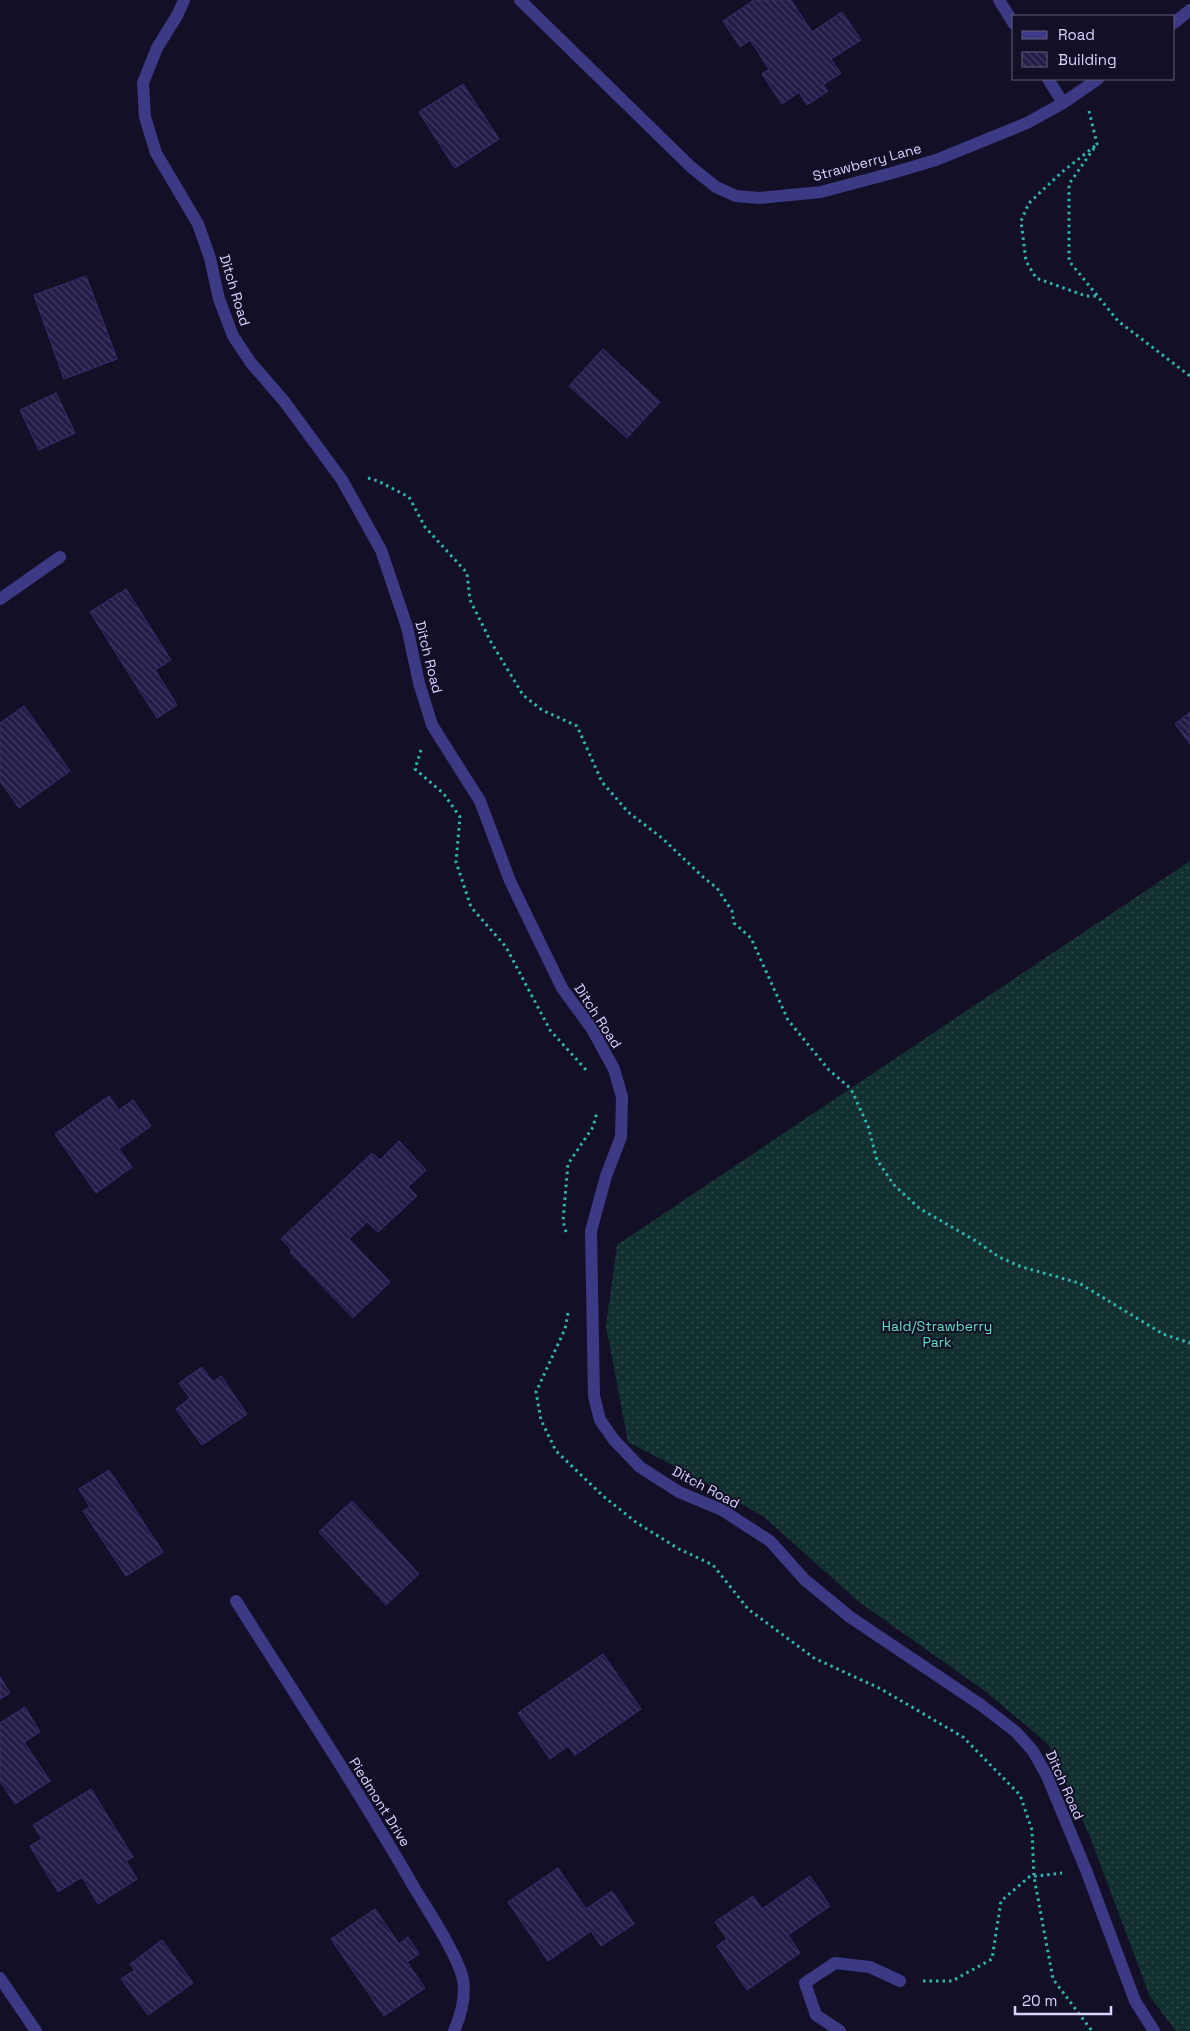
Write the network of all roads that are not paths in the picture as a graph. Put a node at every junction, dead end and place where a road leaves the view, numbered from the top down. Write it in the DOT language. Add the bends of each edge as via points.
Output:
graph roads {
  1 [pos="184,0"];
  2 [pos="520,0"];
  3 [pos="999,0"];
  4 [pos="1190,10"];
  5 [pos="1012,21"];
  6 [pos="1175,22"];
  7 [pos="1049,80"];
  8 [pos="1097,80"];
  9 [pos="1063,103"];
  10 [pos="60,557"];
  11 [pos="0,598"];
  12 [pos="236,1601"];
  13 [pos="0,1978"];
  14 [pos="900,1981"];
  15 [pos="36,2031"];
  16 [pos="454,2031"];
  17 [pos="840,2031"];
  18 [pos="1154,2031"];
  1 -- 18 [label="street, Ditch Road" via="157,48 143,83 145,117 156,153 198,224 233,336 342,480 381,550 407,627 432,725 480,801 510,881 562,988 592,1029 617,1078 622,1097 621,1137 591,1231 594,1396 600,1420 640,1468 679,1492 722,1510 770,1541 805,1580 850,1617 932,1670 1016,1732 1033,1750 1086,1870 1135,2000"];
  2 -- 9 [label="street, Strawberry Lane" via="691,167 716,187 736,196 759,198 821,192 892,173 936,160 1027,123"];
  3 -- 5 [label="street"];
  4 -- 6 [label="street"];
  7 -- 9 [label="street"];
  8 -- 9 [label="street, Strawberry Lane"];
  10 -- 11 [label="street"];
  12 -- 16 [label="street, Piedmont Drive" via="390,1846 450,1950 462,1979 464,1999"];
  13 -- 15 [label="street"];
  14 -- 17 [label="street" via="870,1968 835,1963 805,1983 816,2014"];
}
